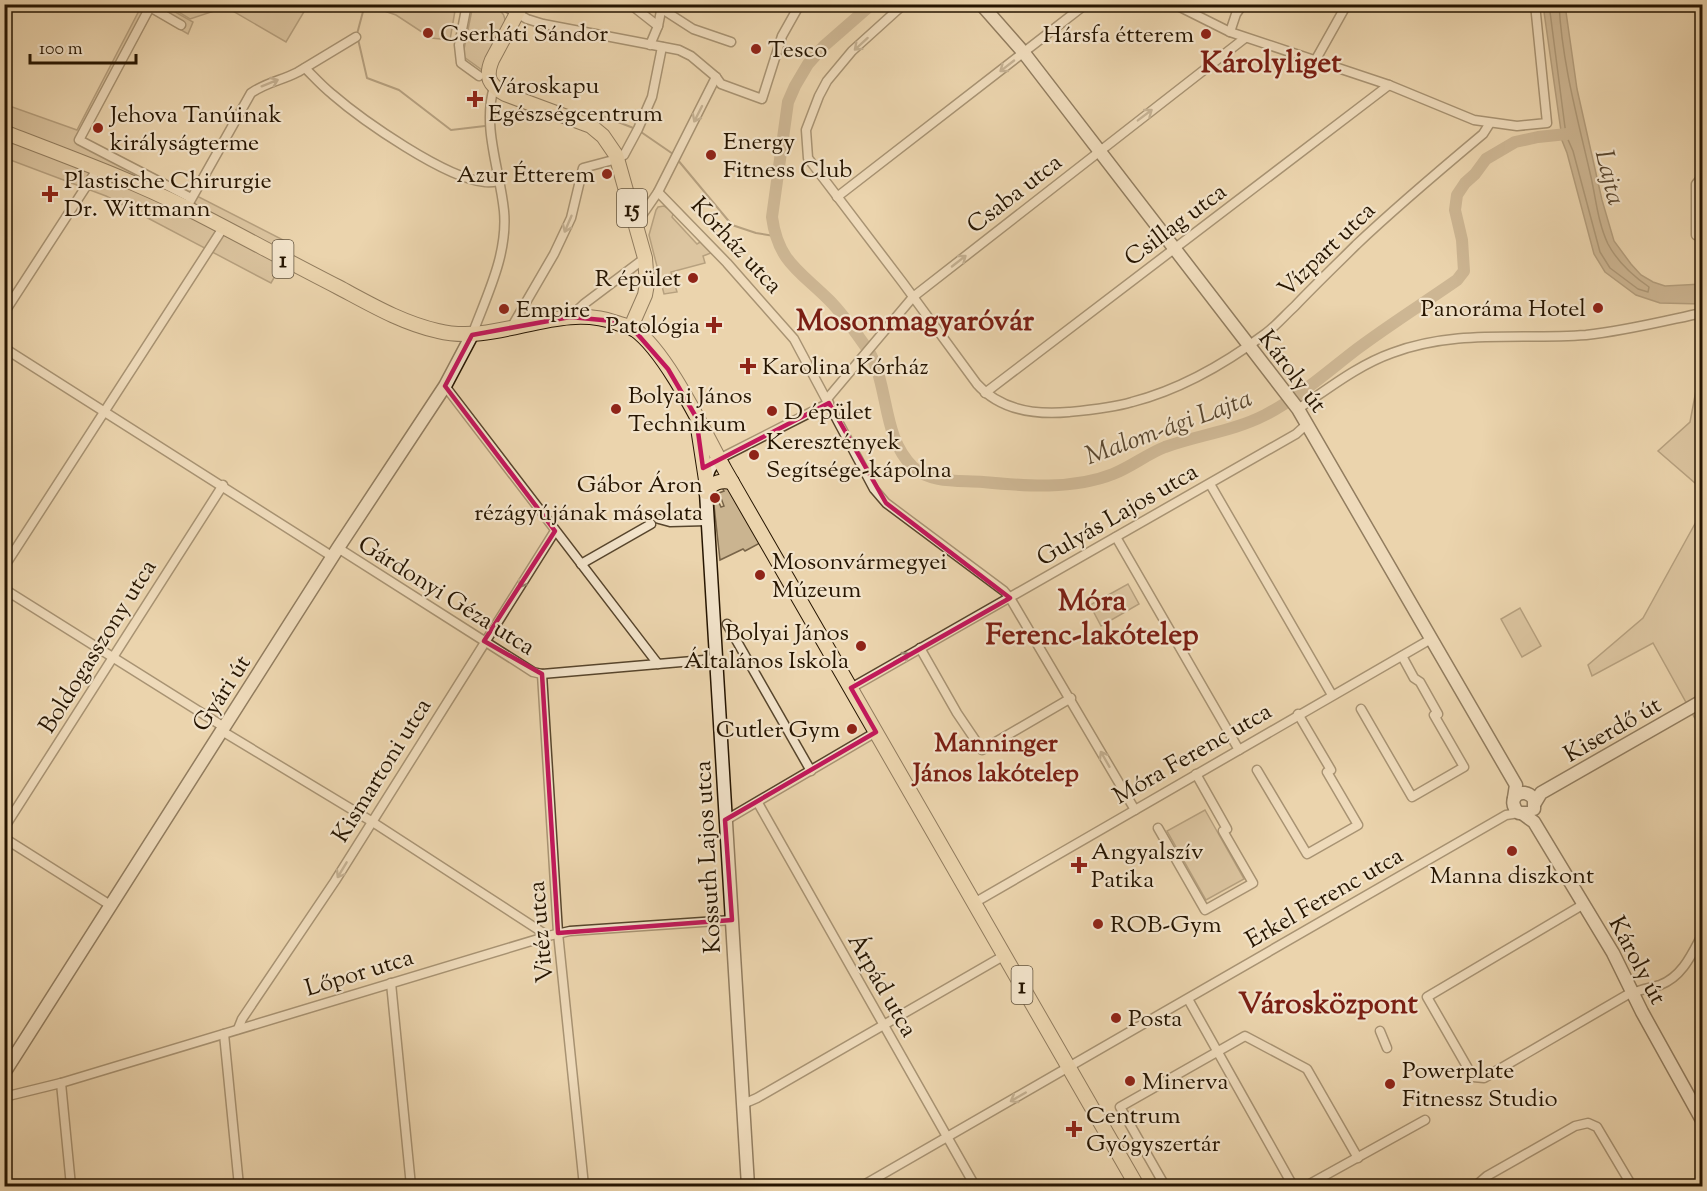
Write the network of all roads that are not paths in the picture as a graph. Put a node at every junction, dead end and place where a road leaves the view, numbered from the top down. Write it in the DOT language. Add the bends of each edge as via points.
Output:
graph roads {
  1 [pos="467,4"];
  2 [pos="501,4"];
  3 [pos="630,4"];
  4 [pos="800,4"];
  5 [pos="904,4"];
  6 [pos="981,4"];
  7 [pos="1086,4"];
  8 [pos="1174,4"];
  9 [pos="1243,4"];
  10 [pos="1347,4"];
  11 [pos="1534,4"];
  12 [pos="662,7"];
  13 [pos="519,9"];
  14 [pos="181,24"];
  15 [pos="658,26"];
  16 [pos="1230,33"];
  17 [pos="356,38"];
  18 [pos="1245,38"];
  19 [pos="731,42"];
  20 [pos="650,45"];
  21 [pos="662,47"];
  22 [pos="1024,53"];
  23 [pos="1315,61"];
  24 [pos="305,68"];
  25 [pos="479,76"];
  26 [pos="716,78"];
  27 [pos="1389,85"];
  28 [pos="494,87"];
  29 [pos="1490,123"];
  30 [pos="4,132"];
  31 [pos="1099,150"];
  32 [pos="617,159"];
  33 [pos="98,168"];
  34 [pos="1702,177"];
  35 [pos="498,181"];
  36 [pos="658,192"];
  37 [pos="837,197"];
  38 [pos="188,203"];
  39 [pos="636,224"];
  40 [pos="224,228"];
  41 [pos="1696,235"];
  42 [pos="1174,250"];
  43 [pos="645,258"];
  44 [pos="913,297"];
  45 [pos="4,313"];
  46 [pos="1702,313"];
  47 [pos="570,317"];
  48 [pos="511,329"];
  49 [pos="633,329"];
  50 [pos="472,335"];
  51 [pos="1248,346"];
  52 [pos="4,348"];
  53 [pos="445,386"];
  54 [pos="985,393"];
  55 [pos="828,401"];
  56 [pos="1293,402"];
  57 [pos="105,411"];
  58 [pos="696,417"];
  59 [pos="1307,424"];
  60 [pos="719,459"];
  61 [pos="732,482"];
  62 [pos="1210,484"];
  63 [pos="223,485"];
  64 [pos="706,486"];
  65 [pos="707,521"];
  66 [pos="555,531"];
  67 [pos="1116,537"];
  68 [pos="335,553"];
  69 [pos="581,564"];
  70 [pos="4,567"];
  71 [pos="4,589"];
  72 [pos="1010,598"];
  73 [pos="727,624"];
  74 [pos="1431,639"];
  75 [pos="484,641"];
  76 [pos="920,648"];
  77 [pos="1402,656"];
  78 [pos="112,657"];
  79 [pos="716,659"];
  80 [pos="658,664"];
  81 [pos="542,674"];
  82 [pos="851,688"];
  83 [pos="1332,695"];
  84 [pos="1071,698"];
  85 [pos="1702,701"];
  86 [pos="1361,710"];
  87 [pos="1298,714"];
  88 [pos="223,729"];
  89 [pos="876,732"];
  90 [pos="1239,750"];
  91 [pos="1257,770"];
  92 [pos="811,771"];
  93 [pos="1196,774"];
  94 [pos="1525,800"];
  95 [pos="758,802"];
  96 [pos="1135,810"];
  97 [pos="726,820"];
  98 [pos="371,821"];
  99 [pos="4,828"];
  100 [pos="1158,828"];
  101 [pos="4,838"];
  102 [pos="974,903"];
  103 [pos="1584,904"];
  104 [pos="110,905"];
  105 [pos="732,920"];
  106 [pos="558,933"];
  107 [pos="1702,935"];
  108 [pos="548,936"];
  109 [pos="1005,955"];
  110 [pos="391,983"];
  111 [pos="1632,992"];
  112 [pos="1188,999"];
  113 [pos="884,1025"];
  114 [pos="238,1029"];
  115 [pos="1380,1031"];
  116 [pos="224,1034"];
  117 [pos="1387,1048"];
  118 [pos="1216,1051"];
  119 [pos="1069,1068"];
  120 [pos="5,1070"];
  121 [pos="61,1083"];
  122 [pos="4,1097"];
  123 [pos="743,1104"];
  124 [pos="1425,1120"];
  125 [pos="1702,1120"];
  126 [pos="947,1138"];
  127 [pos="1358,1158"];
  128 [pos="4,1181"];
  129 [pos="5,1186"];
  130 [pos="71,1186"];
  131 [pos="238,1186"];
  132 [pos="411,1186"];
  133 [pos="584,1186"];
  134 [pos="748,1186"];
  135 [pos="862,1186"];
  136 [pos="975,1186"];
  137 [pos="1137,1186"];
  138 [pos="1166,1186"];
  139 [pos="1293,1186"];
  140 [pos="1306,1186"];
  141 [pos="1478,1186"];
  142 [pos="1632,1186"];
  1 -- 25 [label="street" via="459,53 461,63"];
  2 -- 13 [label="street"];
  3 -- 15 [label="street"];
  4 -- 26 [label="street" via="782,36 762,99 720,84"];
  5 -- 37 [label="street, Vízpart utca, one-way" via="839,65 810,118 806,130 808,158"];
  6 -- 22 [label="street, Károly út"];
  7 -- 22 [label="street"];
  8 -- 16 [label="street"];
  9 -- 16 [label="street"];
  10 -- 23 [label="street"];
  11 -- 29 [label="street" via="1547,123"];
  12 -- 15 [label="street"];
  12 -- 19 [label="street" via="693,29"];
  13 -- 20 [label="street" via="543,24"];
  13 -- 28 [label="main road" via="489,69"];
  14 -- 38 [label="street" via="150,7 79,140"];
  15 -- 20 [label="street"];
  16 -- 18 [label="street"];
  17 -- 24 [label="street"];
  18 -- 23 [label="street"];
  31 -- 18 [label="street, Csaba utca, one-way"];
  20 -- 21 [label="street"];
  21 -- 26 [label="street" via="691,56"];
  21 -- 32 [label="street" via="652,97 624,155"];
  22 -- 31 [label="street, Károly út"];
  22 -- 37 [label="street, one-way"];
  23 -- 27 [label="street"];
  24 -- 35 [label="street" via="369,123 443,169 485,183"];
  38 -- 24 [label="street, one-way" via="251,93"];
  26 -- 36 [label="street, one-way"];
  27 -- 29 [label="street"];
  27 -- 42 [label="street, Csillag utca"];
  28 -- 32 [label="main road, 15" via="591,126"];
  28 -- 35 [label="street" via="490,126"];
  29 -- 51 [label="street, Vízpart utca" via="1483,134 1397,207 1267,333"];
  30 -- 33 [label="main road, 1"];
  31 -- 42 [label="street, Károly út"];
  44 -- 31 [label="street, Csaba utca, one-way"];
  32 -- 39 [label="main road, 15"];
  32 -- 48 [label="street, one-way" via="583,168 571,218"];
  33 -- 38 [label="main road, 1"];
  33 -- 45 [label="street"];
  34 -- 41 [label="street" via="1696,184"];
  35 -- 50 [label="street" via="504,210 500,254"];
  36 -- 39 [label="street"];
  36 -- 55 [label="street, Kórház utca" via="794,339"];
  37 -- 44 [label="street, Vízpart utca"];
  38 -- 40 [label="main road, 1"];
  39 -- 43 [label="main road, 15"];
  40 -- 50 [label="main road, 1" via="390,314 437,331"];
  40 -- 57 [label="street"];
  42 -- 51 [label="street, Károly út"];
  42 -- 54 [label="street, Csillag utca"];
  43 -- 47 [label="street"];
  43 -- 49 [label="main road, 15" via="647,284"];
  44 -- 54 [label="street, Vízpart utca"];
  44 -- 55 [label="street, Csaba utca"];
  46 -- 56 [label="street" via="1585,335 1477,336 1422,343 1366,364"];
  47 -- 48 [label="main road, 1"];
  47 -- 49 [label="main road, 1" via="599,318"];
  48 -- 50 [label="main road, 1"];
  49 -- 58 [label="main road, 1" via="657,353"];
  50 -- 53 [label="street, Gyári út"];
  51 -- 54 [label="street, Vízpart utca" via="1183,384 1109,407 1041,412 998,402"];
  51 -- 56 [label="street, Károly út"];
  52 -- 57 [label="street, Gárdonyi Géza utca"];
  53 -- 66 [label="street"];
  53 -- 68 [label="street, Gyári út"];
  55 -- 60 [label="street, Csaba utca"];
  55 -- 72 [label="street, Kórház utca" via="874,489 886,503"];
  56 -- 59 [label="street, Károly út"];
  57 -- 63 [label="street, Gárdonyi Géza utca"];
  57 -- 70 [label="street"];
  58 -- 60 [label="main road, 1"];
  58 -- 64 [label="main road"];
  59 -- 62 [label="street, Gulyás Lajos utca"];
  59 -- 74 [label="street, Károly út"];
  60 -- 61 [label="main road, 1"];
  60 -- 64 [label="street" via="710,467"];
  61 -- 64 [label="main road" via="718,481"];
  61 -- 82 [label="main road, 1"];
  62 -- 67 [label="street, Gulyás Lajos utca"];
  62 -- 83 [label="street"];
  63 -- 68 [label="street, Gárdonyi Géza utca"];
  63 -- 78 [label="street, Boldogasszony utca"];
  64 -- 65 [label="street, Kossuth Lajos utca"];
  65 -- 69 [label="street" via="655,521"];
  65 -- 79 [label="street, Kossuth Lajos utca"];
  66 -- 69 [label="street"];
  66 -- 75 [label="street, Kismartoni utca, one-way"];
  67 -- 72 [label="street, Gulyás Lajos utca"];
  67 -- 90 [label="street"];
  68 -- 75 [label="street, Gárdonyi Géza utca"];
  68 -- 88 [label="street, Gyári út"];
  69 -- 80 [label="street"];
  71 -- 78 [label="street"];
  72 -- 76 [label="street, Gulyás Lajos utca"];
  72 -- 84 [label="street, Kórház utca"];
  73 -- 92 [label="street"];
  74 -- 77 [label="street, Móra Ferenc utca"];
  74 -- 94 [label="street, Károly út"];
  75 -- 81 [label="street, Gárdonyi Géza utca"];
  75 -- 98 [label="street, Kismartoni utca"];
  82 -- 76 [label="street, Gulyás Lajos utca, one-way"];
  76 -- 84 [label="street" via="982,750"];
  77 -- 83 [label="street, Móra Ferenc utca"];
  77 -- 86 [label="street" via="1438,714 1434,716 1464,767 1412,797"];
  78 -- 88 [label="street"];
  78 -- 99 [label="street, Boldogasszony utca"];
  79 -- 80 [label="street, Gárdonyi Géza utca"];
  79 -- 97 [label="street, Kossuth Lajos utca"];
  80 -- 81 [label="street, Gárdonyi Géza utca"];
  81 -- 106 [label="street, Vitéz utca"];
  82 -- 89 [label="main road, 1"];
  83 -- 87 [label="street, Móra Ferenc utca"];
  96 -- 84 [label="street, Kórház utca, one-way"];
  85 -- 94 [label="street, Kiserdő út"];
  87 -- 90 [label="street, Móra Ferenc utca"];
  87 -- 91 [label="street" via="1358,825 1307,854"];
  88 -- 98 [label="street"];
  88 -- 104 [label="street, Gyári út"];
  89 -- 92 [label="street"];
  89 -- 102 [label="main road, 1"];
  90 -- 93 [label="street, Móra Ferenc utca"];
  92 -- 95 [label="street"];
  93 -- 96 [label="street, Móra Ferenc utca"];
  93 -- 100 [label="street" via="1253,883 1205,910"];
  94 -- 103 [label="street, Károly út" via="1534,822"];
  94 -- 112 [label="street, Erkel Ferenc utca" via="1506,815"];
  95 -- 97 [label="street"];
  95 -- 113 [label="street, Árpád utca"];
  96 -- 102 [label="street, Móra Ferenc utca"];
  97 -- 105 [label="street, Kossuth Lajos utca"];
  98 -- 108 [label="street"];
  98 -- 114 [label="street, Kismartoni utca, one-way"];
  101 -- 104 [label="street"];
  102 -- 109 [label="main road, 1"];
  103 -- 111 [label="street, Károly út"];
  103 -- 111 [label="street" via="1427,997 1473,1077 1484,1078"];
  104 -- 120 [label="street, Gyári út"];
  105 -- 106 [label="street, Lőpor utca"];
  105 -- 123 [label="street, Kossuth Lajos utca"];
  106 -- 108 [label="street, Lőpor utca"];
  106 -- 133 [label="street, Vitéz utca"];
  107 -- 111 [label="street" via="1682,970 1672,979"];
  108 -- 110 [label="street, Lőpor utca"];
  109 -- 113 [label="street"];
  109 -- 119 [label="main road, 1"];
  110 -- 114 [label="street, Lőpor utca"];
  110 -- 132 [label="street"];
  111 -- 125 [label="street, Károly út"];
  112 -- 118 [label="street"];
  112 -- 119 [label="street, Erkel Ferenc utca"];
  113 -- 123 [label="street"];
  113 -- 126 [label="street, Árpád utca"];
  114 -- 116 [label="street, Lőpor utca"];
  115 -- 117 [label="street"];
  116 -- 121 [label="street, Lőpor utca"];
  116 -- 131 [label="street"];
  118 -- 127 [label="street" via="1245,1036 1307,1069"];
  118 -- 138 [label="street" via="1120,1107"];
  118 -- 139 [label="street"];
  119 -- 126 [label="street, Erkel Ferenc utca, one-way"];
  119 -- 137 [label="main road, 1"];
  121 -- 122 [label="street, Lőpor utca"];
  121 -- 130 [label="street"];
  123 -- 134 [label="street, Kossuth Lajos utca"];
  124 -- 127 [label="street"];
  126 -- 135 [label="street, Erkel Ferenc utca"];
  126 -- 136 [label="street, Árpád utca"];
  127 -- 140 [label="street"];
  128 -- 129 [label="street"];
  141 -- 142 [label="street" via="1487,1176 1575,1126 1588,1124 1597,1127"];
}
